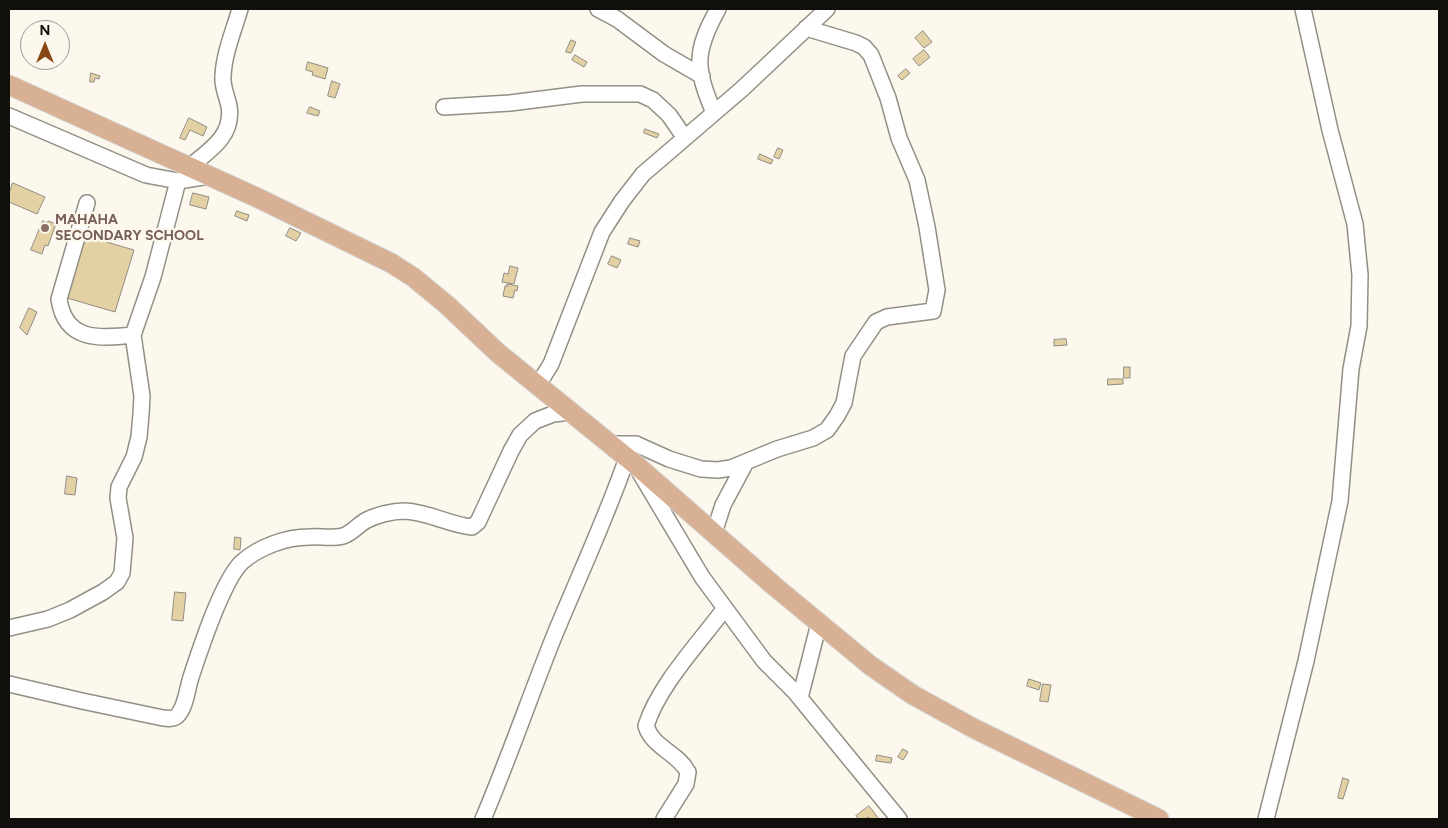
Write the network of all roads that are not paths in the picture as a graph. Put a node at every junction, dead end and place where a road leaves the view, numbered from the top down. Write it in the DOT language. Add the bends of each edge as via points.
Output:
graph roads {
  1 [pos="240,9"];
  2 [pos="598,9"];
  3 [pos="718,9"];
  4 [pos="827,9"];
  5 [pos="1303,9"];
  6 [pos="806,28"];
  7 [pos="702,76"];
  8 [pos="9,85"];
  9 [pos="444,107"];
  10 [pos="714,113"];
  11 [pos="9,116"];
  12 [pos="686,138"];
  13 [pos="184,174"];
  14 [pos="87,203"];
  15 [pos="132,335"];
  16 [pos="538,385"];
  17 [pos="572,412"];
  18 [pos="610,444"];
  19 [pos="631,461"];
  20 [pos="746,462"];
  21 [pos="714,533"];
  22 [pos="725,608"];
  23 [pos="819,623"];
  24 [pos="9,628"];
  25 [pos="9,684"];
  26 [pos="800,698"];
  27 [pos="483,819"];
  28 [pos="664,819"];
  29 [pos="899,819"];
  30 [pos="1159,819"];
  31 [pos="1266,819"];
  1 -- 13 [label="street" via="223,77 230,113 229,126 216,145"];
  2 -- 7 [label="street"];
  3 -- 7 [label="street" via="701,45"];
  4 -- 6 [label="street"];
  5 -- 31 [label="street" via="1355,224 1360,275 1359,326 1351,369 1340,501 1306,660"];
  6 -- 10 [label="street"];
  6 -- 20 [label="street" via="864,46 870,56 917,180 937,298 931,312 887,317 876,322 853,356 844,403 827,430"];
  7 -- 10 [label="street"];
  8 -- 13 [label="main road"];
  9 -- 12 [label="street" via="582,94 640,94 669,115"];
  10 -- 12 [label="street"];
  11 -- 13 [label="street" via="146,175"];
  12 -- 16 [label="street" via="643,174 602,232 551,364"];
  13 -- 15 [label="street"];
  13 -- 16 [label="main road" via="209,176 391,263 447,305"];
  14 -- 15 [label="street" via="59,300 61,313 69,326 80,333 105,337"];
  15 -- 24 [label="street" via="142,396 134,457 119,487 125,538 122,573 117,582 103,592 70,610 42,621"];
  16 -- 17 [label="main road"];
  17 -- 18 [label="main road"];
  17 -- 25 [label="street" via="553,414 535,421 520,435 478,522 472,527 404,511 376,516 344,536 290,539 264,548 242,563 220,599 184,702 175,718"];
  18 -- 19 [label="main road"];
  18 -- 20 [label="street" via="636,444 701,469 731,468"];
  19 -- 21 [label="main road"];
  19 -- 22 [label="street" via="702,577"];
  19 -- 27 [label="street" via="533,689"];
  20 -- 21 [label="street" via="723,505"];
  21 -- 23 [label="main road"];
  22 -- 26 [label="street" via="764,661"];
  22 -- 28 [label="street" via="656,702 646,726 654,742 674,755 688,772 686,784"];
  23 -- 26 [label="street"];
  23 -- 30 [label="main road" via="870,666 913,695"];
  26 -- 29 [label="street"];
}
